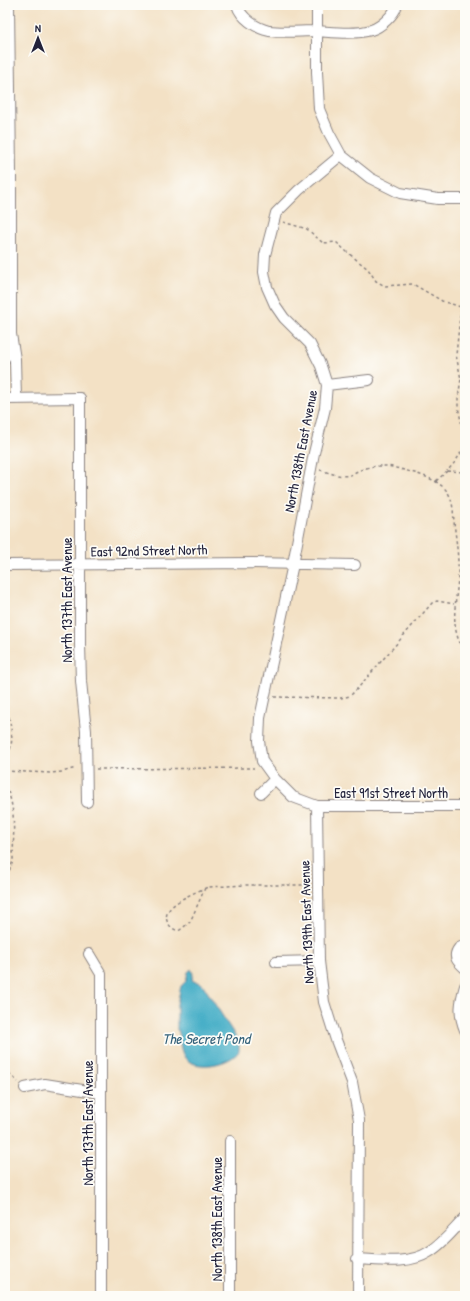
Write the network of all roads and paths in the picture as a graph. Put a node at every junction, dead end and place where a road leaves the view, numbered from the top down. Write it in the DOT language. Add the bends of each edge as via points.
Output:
graph roads {
  1 [pos="9,5"];
  2 [pos="237,5"];
  3 [pos="317,5"];
  4 [pos="397,5"];
  5 [pos="317,32"];
  6 [pos="341,155"];
  7 [pos="8,173"];
  8 [pos="465,199"];
  9 [pos="273,219"];
  10 [pos="465,304"];
  11 [pos="461,307"];
  12 [pos="11,334"];
  13 [pos="5,358"];
  14 [pos="369,380"];
  15 [pos="327,385"];
  16 [pos="5,399"];
  17 [pos="16,399"];
  18 [pos="465,441"];
  19 [pos="311,468"];
  20 [pos="447,472"];
  21 [pos="465,472"];
  22 [pos="436,481"];
  23 [pos="293,564"];
  24 [pos="5,565"];
  25 [pos="80,565"];
  26 [pos="355,565"];
  27 [pos="454,604"];
  28 [pos="465,645"];
  29 [pos="5,652"];
  30 [pos="265,697"];
  31 [pos="5,759"];
  32 [pos="87,767"];
  33 [pos="266,768"];
  34 [pos="5,771"];
  35 [pos="275,779"];
  36 [pos="5,786"];
  37 [pos="261,793"];
  38 [pos="87,802"];
  39 [pos="318,806"];
  40 [pos="465,806"];
  41 [pos="5,875"];
  42 [pos="318,885"];
  43 [pos="205,888"];
  44 [pos="465,945"];
  45 [pos="89,954"];
  46 [pos="318,961"];
  47 [pos="276,962"];
  48 [pos="465,968"];
  49 [pos="465,986"];
  50 [pos="465,1030"];
  51 [pos="5,1069"];
  52 [pos="25,1088"];
  53 [pos="101,1093"];
  54 [pos="230,1141"];
  55 [pos="465,1218"];
  56 [pos="357,1259"];
  57 [pos="101,1296"];
  58 [pos="230,1296"];
  59 [pos="358,1296"];
  1 -- 7 [label="street"];
  2 -- 5 [label="street" via="251,24 268,31"];
  3 -- 5 [label="street"];
  4 -- 5 [label="street" via="396,10 372,30"];
  5 -- 6 [label="street" via="319,109"];
  6 -- 8 [label="street" via="370,178 400,193 438,199"];
  6 -- 9 [label="street, North 138th East Avenue" via="299,190"];
  7 -- 12 [label="street"];
  9 -- 11 [label="path" via="307,229 323,243 336,242 368,269 376,281 385,286 413,284 442,301"];
  9 -- 15 [label="street, North 138th East Avenue" via="265,255 264,272 267,287 274,305 310,344"];
  10 -- 11 [label="path"];
  11 -- 18 [label="path" via="456,355 461,379 458,407"];
  12 -- 13 [label="street"];
  12 -- 17 [label="street" via="15,359"];
  14 -- 15 [label="street"];
  15 -- 19 [label="street, North 138th East Avenue" via="325,408"];
  16 -- 17 [label="street"];
  17 -- 25 [label="street, North 137th East Avenue" via="80,398"];
  18 -- 20 [label="path" via="462,452"];
  19 -- 22 [label="path" via="349,476 370,467 394,467"];
  19 -- 23 [label="street, North 138th East Avenue"];
  20 -- 21 [label="path"];
  20 -- 22 [label="path"];
  22 -- 27 [label="path" via="451,497 453,505 458,560"];
  23 -- 25 [label="street, East 92nd Street North"];
  23 -- 26 [label="street, East 92nd Street North"];
  23 -- 30 [label="street, North 138th East Avenue"];
  24 -- 25 [label="street, East 92nd Street North"];
  25 -- 32 [label="street, North 137th East Avenue" via="80,644"];
  27 -- 28 [label="path" via="458,639"];
  27 -- 30 [label="path" via="437,601 431,605 350,696 302,699"];
  29 -- 31 [label="path" via="10,673 6,700 11,721 12,744"];
  30 -- 33 [label="street, North 138th East Avenue" via="260,718 259,741 262,761"];
  32 -- 33 [label="path"];
  32 -- 34 [label="path" via="62,772"];
  32 -- 38 [label="street, North 137th East Avenue"];
  33 -- 35 [label="street, North 138th East Avenue"];
  35 -- 37 [label="street"];
  35 -- 39 [label="street, North 138th East Avenue" via="293,797"];
  36 -- 41 [label="path" via="12,803 13,861"];
  39 -- 40 [label="street, East 91st Street North"];
  39 -- 42 [label="street, North 139th East Avenue"];
  42 -- 43 [label="path" via="240,885"];
  42 -- 46 [label="street, North 139th East Avenue"];
  43 -- 43 [label="path" via="172,905 166,917 171,928 180,930 188,924"];
  44 -- 48 [label="street" via="460,947 456,955 457,961"];
  45 -- 53 [label="street, North 137th East Avenue" via="101,974"];
  46 -- 47 [label="street"];
  46 -- 56 [label="street, North 139th East Avenue" via="324,1002 352,1082 359,1120"];
  49 -- 50 [label="street" via="460,1003 461,1021"];
  51 -- 52 [label="path"];
  52 -- 53 [label="street" via="45,1084"];
  53 -- 57 [label="street, North 137th East Avenue"];
  54 -- 58 [label="street, North 138th East Avenue"];
  55 -- 56 [label="street" via="428,1253 410,1259"];
  56 -- 59 [label="street, North 139th East Avenue"];
}
